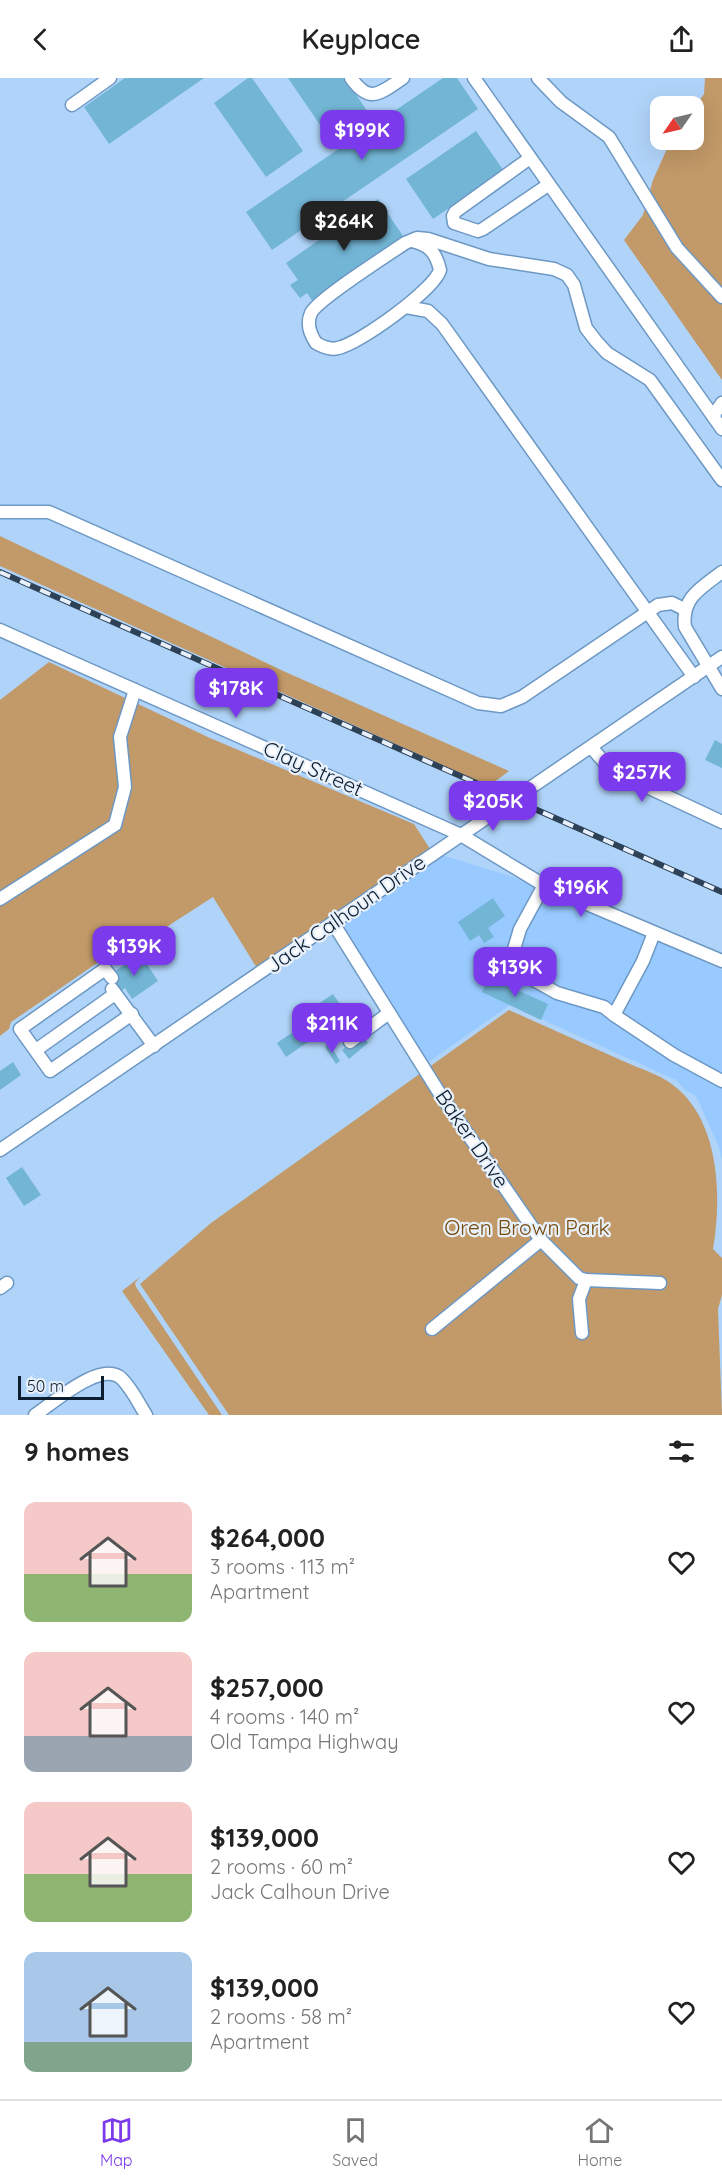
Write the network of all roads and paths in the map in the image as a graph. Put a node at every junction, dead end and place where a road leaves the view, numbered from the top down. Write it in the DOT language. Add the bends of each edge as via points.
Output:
graph roads {
  1 [pos="110,78"];
  2 [pos="351,78"];
  3 [pos="403,78"];
  4 [pos="474,78"];
  5 [pos="538,78"];
  6 [pos="72,105"];
  7 [pos="530,158"];
  8 [pos="548,185"];
  9 [pos="412,241"];
  10 [pos="722,297"];
  11 [pos="406,307"];
  12 [pos="722,403"];
  13 [pos="713,416"];
  14 [pos="722,429"];
  15 [pos="722,480"];
  16 [pos="0,512"];
  17 [pos="722,572"];
  18 [pos="684,609"];
  19 [pos="649,612"];
  20 [pos="0,630"];
  21 [pos="722,657"];
  22 [pos="710,666"];
  23 [pos="694,677"];
  24 [pos="722,689"];
  25 [pos="135,690"];
  26 [pos="591,747"];
  27 [pos="722,822"];
  28 [pos="460,835"];
  29 [pos="544,885"];
  30 [pos="0,899"];
  31 [pos="333,923"];
  32 [pos="654,933"];
  33 [pos="722,961"];
  34 [pos="98,973"];
  35 [pos="112,978"];
  36 [pos="123,1001"];
  37 [pos="389,1013"];
  38 [pos="614,1015"];
  39 [pos="350,1042"];
  40 [pos="154,1046"];
  41 [pos="36,1050"];
  42 [pos="722,1081"];
  43 [pos="0,1150"];
  44 [pos="541,1240"];
  45 [pos="585,1281"];
  46 [pos="660,1283"];
  47 [pos="432,1329"];
  48 [pos="582,1334"];
  49 [pos="35,1415"];
  50 [pos="146,1415"];
  1 -- 6 [label="street"];
  2 -- 3 [label="street" via="361,91 370,95 379,94"];
  4 -- 7 [label="street"];
  5 -- 10 [label="street" via="561,102 609,137 677,249"];
  7 -- 8 [label="street"];
  7 -- 8 [label="street" via="455,212 454,223 483,229"];
  8 -- 13 [label="street"];
  9 -- 11 [label="street" via="434,253 440,270 435,281"];
  9 -- 11 [label="street" via="318,304 309,321 309,332 316,344 338,349"];
  9 -- 15 [label="street" via="428,239 489,259 554,269 567,275 574,285 586,328 607,353 650,380"];
  11 -- 19 [label="street" via="428,311 442,324"];
  12 -- 13 [label="street"];
  13 -- 14 [label="street"];
  16 -- 19 [label="street" via="49,512 478,703 501,706 522,697"];
  17 -- 18 [label="street" via="694,593"];
  18 -- 19 [label="street" via="665,603"];
  18 -- 22 [label="street" via="685,627"];
  19 -- 23 [label="street"];
  20 -- 25 [label="street, Clay Street"];
  21 -- 22 [label="street, Jack Calhoun Drive"];
  22 -- 23 [label="street, Jack Calhoun Drive"];
  22 -- 24 [label="street"];
  23 -- 26 [label="street, Jack Calhoun Drive"];
  25 -- 28 [label="street, Clay Street"];
  25 -- 30 [label="street" via="120,737 125,787 115,825"];
  26 -- 27 [label="street" via="611,770"];
  26 -- 28 [label="street, Jack Calhoun Drive"];
  28 -- 29 [label="street, Clay Street"];
  28 -- 31 [label="street, Jack Calhoun Drive"];
  29 -- 32 [label="street, Clay Street"];
  29 -- 38 [label="street" via="520,929 509,966 557,993 604,1007"];
  31 -- 37 [label="street, Baker Drive"];
  31 -- 40 [label="street, Jack Calhoun Drive"];
  32 -- 33 [label="street, Clay Street"];
  32 -- 38 [label="street"];
  34 -- 35 [label="street" via="105,969"];
  34 -- 36 [label="street"];
  34 -- 41 [label="street" via="20,1029"];
  36 -- 40 [label="street"];
  36 -- 41 [label="street"];
  36 -- 41 [label="street" via="50,1071"];
  37 -- 39 [label="street"];
  37 -- 44 [label="street, Baker Drive"];
  38 -- 42 [label="street"];
  40 -- 43 [label="street, Jack Calhoun Drive"];
  44 -- 45 [label="street, Baker Drive"];
  44 -- 47 [label="street"];
  45 -- 46 [label="street"];
  45 -- 48 [label="street" via="579,1299"];
  49 -- 50 [label="street" via="89,1378 105,1372 121,1378"];
}
